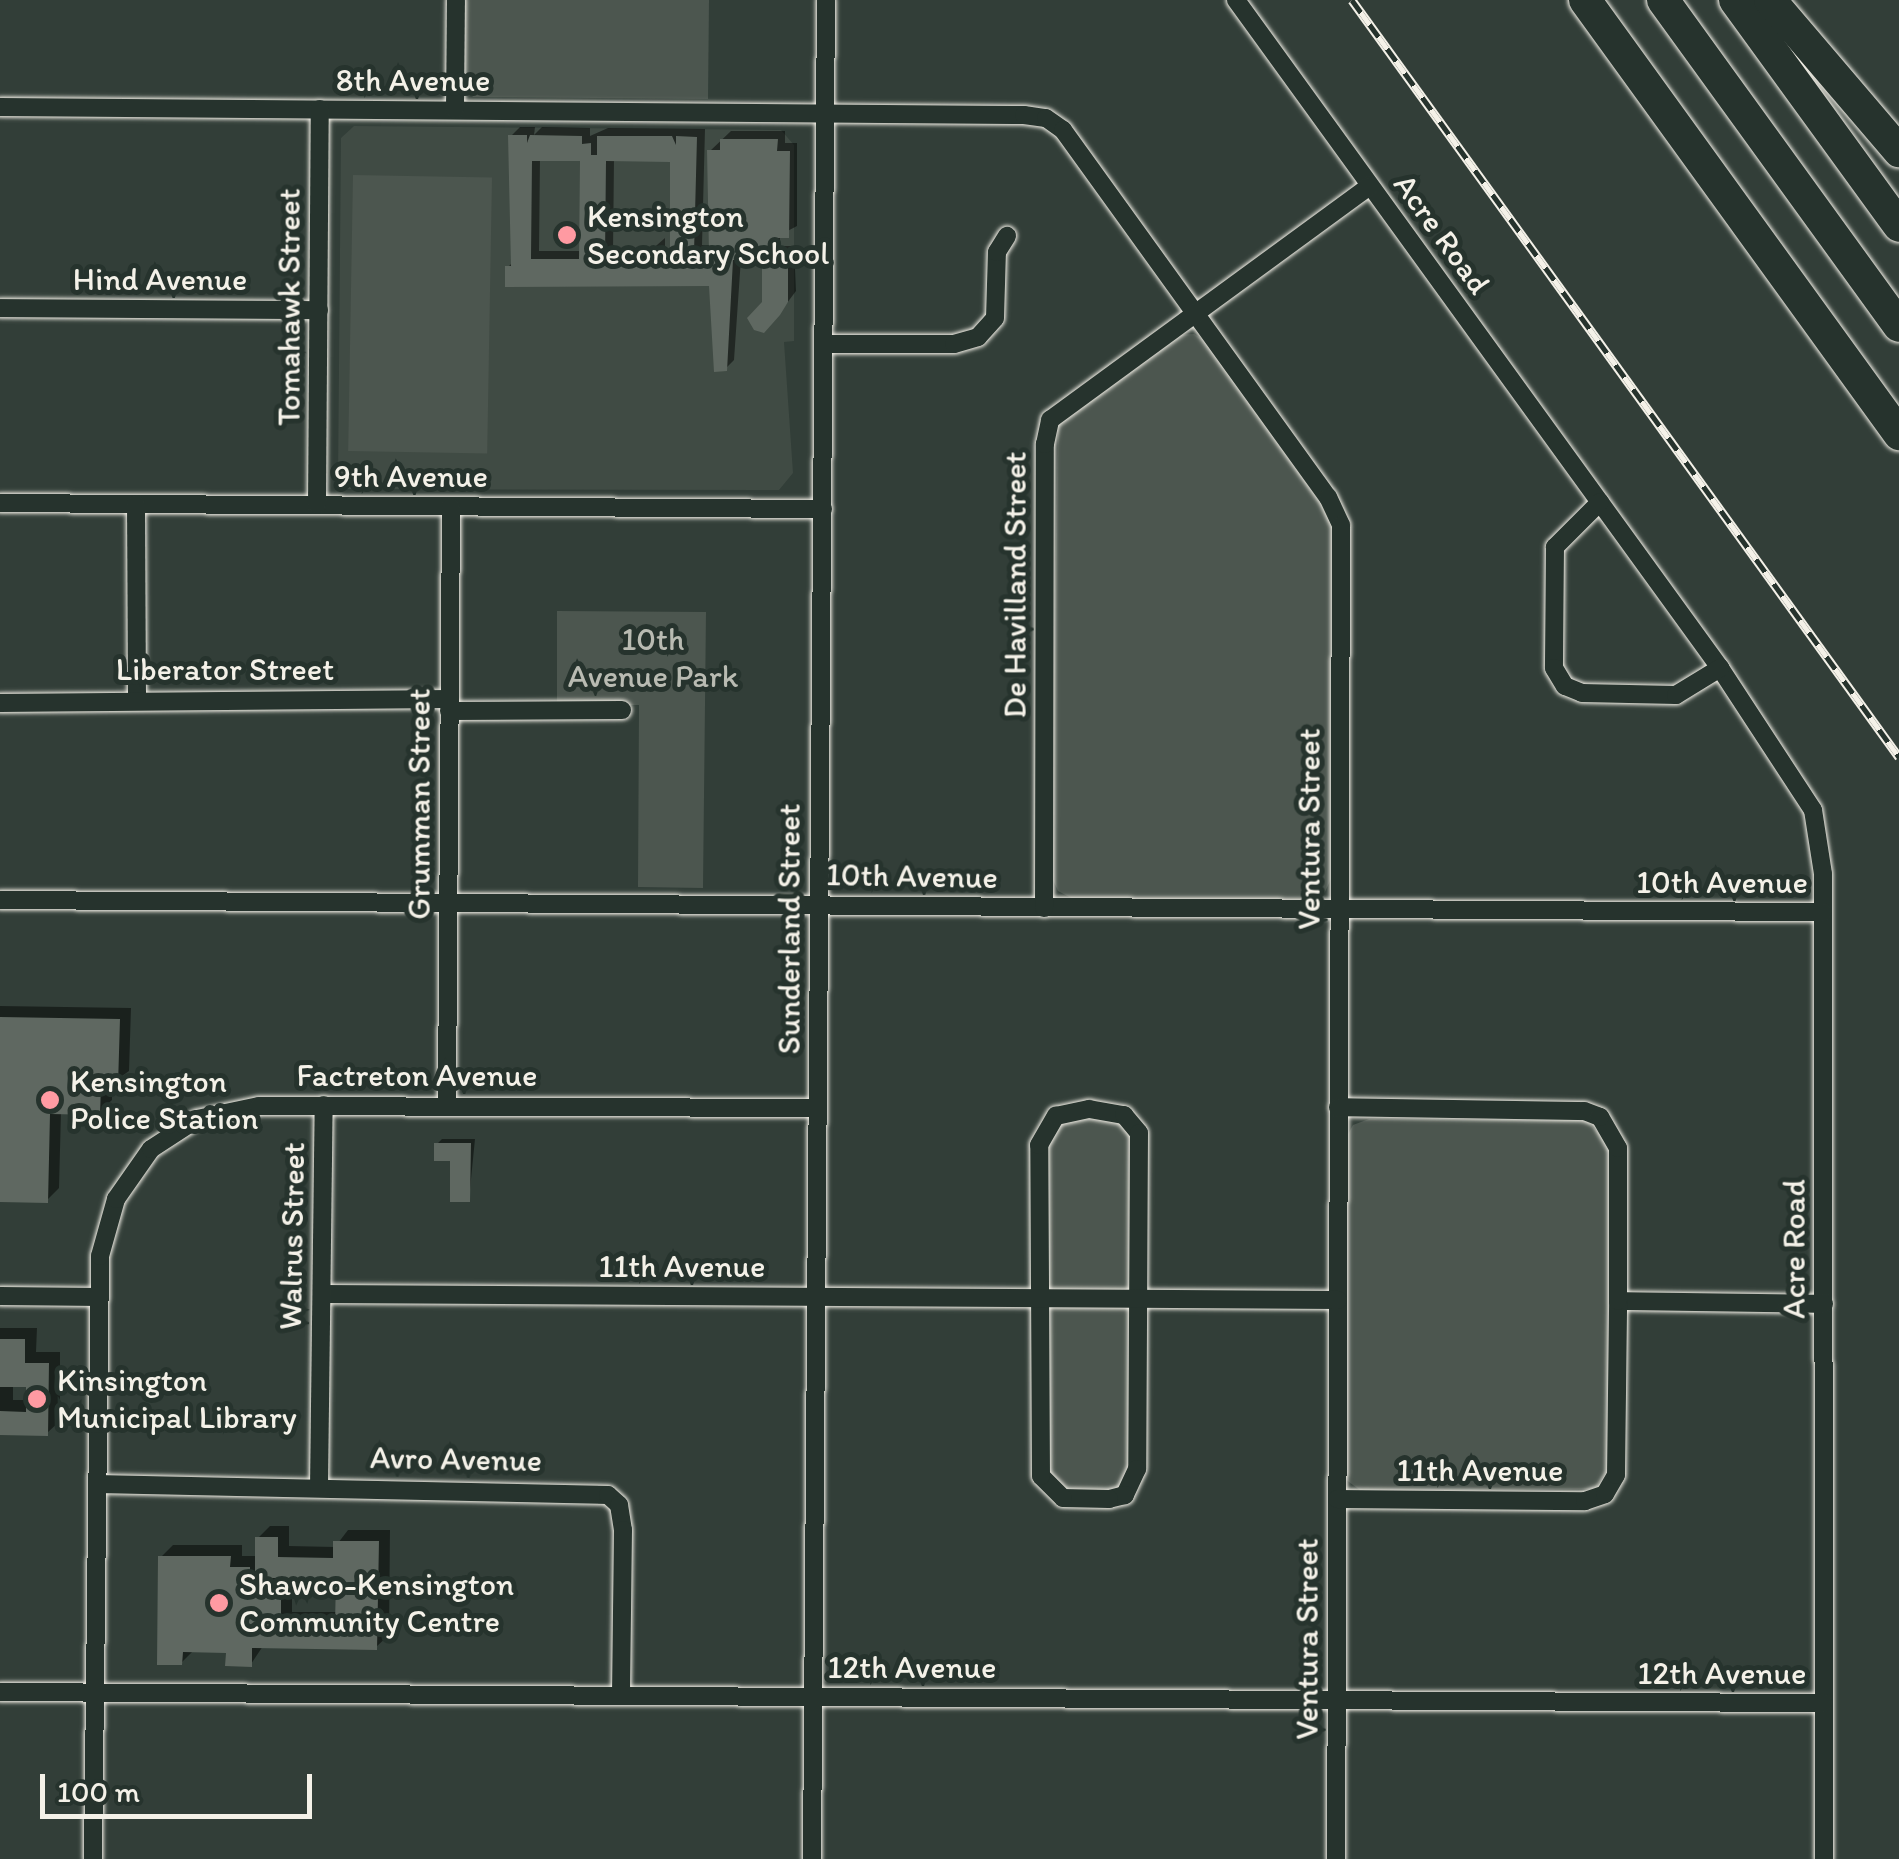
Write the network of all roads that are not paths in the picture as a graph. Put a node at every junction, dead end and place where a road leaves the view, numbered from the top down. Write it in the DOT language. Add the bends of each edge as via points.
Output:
graph roads {
  1 [pos="456,0"];
  2 [pos="826,0"];
  3 [pos="1236,0"];
  4 [pos="1585,0"];
  5 [pos="1663,0"];
  6 [pos="1736,0"];
  7 [pos="1770,0"];
  8 [pos="0,107"];
  9 [pos="320,109"];
  10 [pos="456,110"];
  11 [pos="826,111"];
  12 [pos="1680,131"];
  13 [pos="1899,151"];
  14 [pos="1370,186"];
  15 [pos="1899,226"];
  16 [pos="1007,236"];
  17 [pos="0,308"];
  18 [pos="319,310"];
  19 [pos="1195,313"];
  20 [pos="1899,326"];
  21 [pos="824,344"];
  22 [pos="1899,434"];
  23 [pos="1899,460"];
  24 [pos="1600,502"];
  25 [pos="0,504"];
  26 [pos="136,504"];
  27 [pos="317,506"];
  28 [pos="451,506"];
  29 [pos="822,509"];
  30 [pos="1720,668"];
  31 [pos="137,698"];
  32 [pos="0,702"];
  33 [pos="449,705"];
  34 [pos="622,710"];
  35 [pos="0,900"];
  36 [pos="448,902"];
  37 [pos="819,905"];
  38 [pos="1044,908"];
  39 [pos="1339,910"];
  40 [pos="1823,912"];
  41 [pos="447,1102"];
  42 [pos="324,1105"];
  43 [pos="1338,1107"];
  44 [pos="818,1108"];
  45 [pos="322,1294"];
  46 [pos="0,1296"];
  47 [pos="100,1297"];
  48 [pos="816,1297"];
  49 [pos="1041,1298"];
  50 [pos="1139,1300"];
  51 [pos="1338,1300"];
  52 [pos="1618,1301"];
  53 [pos="1824,1304"];
  54 [pos="97,1484"];
  55 [pos="319,1488"];
  56 [pos="1337,1499"];
  57 [pos="0,1692"];
  58 [pos="94,1694"];
  59 [pos="622,1696"];
  60 [pos="813,1697"];
  61 [pos="1336,1700"];
  62 [pos="1824,1704"];
  63 [pos="92,1859"];
  64 [pos="812,1859"];
  65 [pos="1336,1859"];
  66 [pos="1824,1859"];
  1 -- 10 [label="street"];
  2 -- 11 [label="street, Sunderland Street"];
  3 -- 14 [label="street, Acre Road"];
  4 -- 12 [label="highway"];
  5 -- 20 [label="highway"];
  6 -- 15 [label="highway"];
  7 -- 13 [label="highway"];
  8 -- 9 [label="street, 8th Avenue"];
  9 -- 10 [label="street, 8th Avenue"];
  9 -- 18 [label="street, Tomahawk Street"];
  10 -- 11 [label="street, 8th Avenue"];
  11 -- 19 [label="street, Ventura Street" via="1035,115 1055,123"];
  11 -- 21 [label="street, Sunderland Street"];
  12 -- 22 [label="highway"];
  12 -- 23 [label="highway"];
  14 -- 19 [label="street, De Havilland Street"];
  14 -- 24 [label="street, Acre Road"];
  16 -- 21 [label="street" via="997,252 995,318 978,338 954,344"];
  17 -- 18 [label="street, Hind Avenue"];
  18 -- 27 [label="street, Tomahawk Street"];
  19 -- 38 [label="street, De Havilland Street" via="1059,410 1046,431"];
  19 -- 39 [label="street, Ventura Street" via="1338,516"];
  21 -- 29 [label="street, Sunderland Street"];
  24 -- 30 [label="street, Acre Road"];
  24 -- 30 [label="street" via="1555,547 1554,668 1565,686 1582,693 1676,695"];
  25 -- 26 [label="street, 9th Avenue"];
  26 -- 27 [label="street, 9th Avenue"];
  26 -- 31 [label="street"];
  27 -- 28 [label="street, 9th Avenue"];
  28 -- 29 [label="street, 9th Avenue"];
  28 -- 33 [label="street, Grumman Street"];
  29 -- 37 [label="street, Sunderland Street"];
  30 -- 40 [label="street, Acre Road" via="1807,794 1820,839"];
  31 -- 32 [label="street, Liberator Street"];
  31 -- 33 [label="street, Liberator Street"];
  33 -- 34 [label="street, Liberator Street"];
  33 -- 36 [label="street, Grumman Street"];
  35 -- 36 [label="street, 10th Avenue"];
  36 -- 37 [label="street, 10th Avenue"];
  36 -- 41 [label="street, Grumman Street"];
  37 -- 38 [label="street, 10th Avenue"];
  37 -- 44 [label="street, Sunderland Street"];
  38 -- 39 [label="street, 10th Avenue"];
  39 -- 40 [label="street, 10th Avenue"];
  39 -- 43 [label="street, Ventura Street"];
  40 -- 53 [label="street, Acre Road"];
  41 -- 42 [label="street, Factreton Avenue"];
  41 -- 44 [label="street, Factreton Avenue"];
  42 -- 45 [label="street, Walrus Street"];
  42 -- 47 [label="street, Factreton Avenue" via="227,1109 151,1148 130,1173 106,1227"];
  43 -- 51 [label="street, Ventura Street"];
  43 -- 52 [label="street, 11th Avenue" via="1584,1111 1600,1117 1618,1148"];
  44 -- 48 [label="street, Sunderland Street"];
  45 -- 48 [label="street, 11th Avenue"];
  45 -- 55 [label="street, Walrus Street"];
  46 -- 47 [label="street"];
  47 -- 54 [label="street, Factreton Avenue"];
  48 -- 49 [label="street, 11th Avenue"];
  48 -- 60 [label="street, Sunderland Street"];
  49 -- 50 [label="street, 11th Avenue"];
  49 -- 50 [label="street" via="1040,1137 1056,1116 1088,1110 1124,1115 1139,1132"];
  49 -- 50 [label="street" via="1041,1476 1055,1494 1082,1499 1124,1495 1135,1483"];
  50 -- 51 [label="street, 11th Avenue"];
  51 -- 56 [label="street, Ventura Street"];
  52 -- 53 [label="street"];
  52 -- 56 [label="street, 11th Avenue" via="1616,1476 1606,1494 1586,1500"];
  53 -- 62 [label="street, Acre Road"];
  54 -- 55 [label="street, Avro Avenue"];
  54 -- 58 [label="street, Factreton Avenue"];
  55 -- 59 [label="street, Avro Avenue" via="608,1496 618,1505 623,1530"];
  56 -- 61 [label="street, Ventura Street"];
  57 -- 58 [label="street, 12th Avenue"];
  58 -- 59 [label="street, 12th Avenue"];
  58 -- 63 [label="street, Factreton Avenue"];
  59 -- 60 [label="street, 12th Avenue"];
  60 -- 61 [label="street, 12th Avenue"];
  60 -- 64 [label="street, Sunderland Street"];
  61 -- 62 [label="street, 12th Avenue"];
  61 -- 65 [label="street, Ventura Street"];
  62 -- 66 [label="street, Acre Road"];
}
